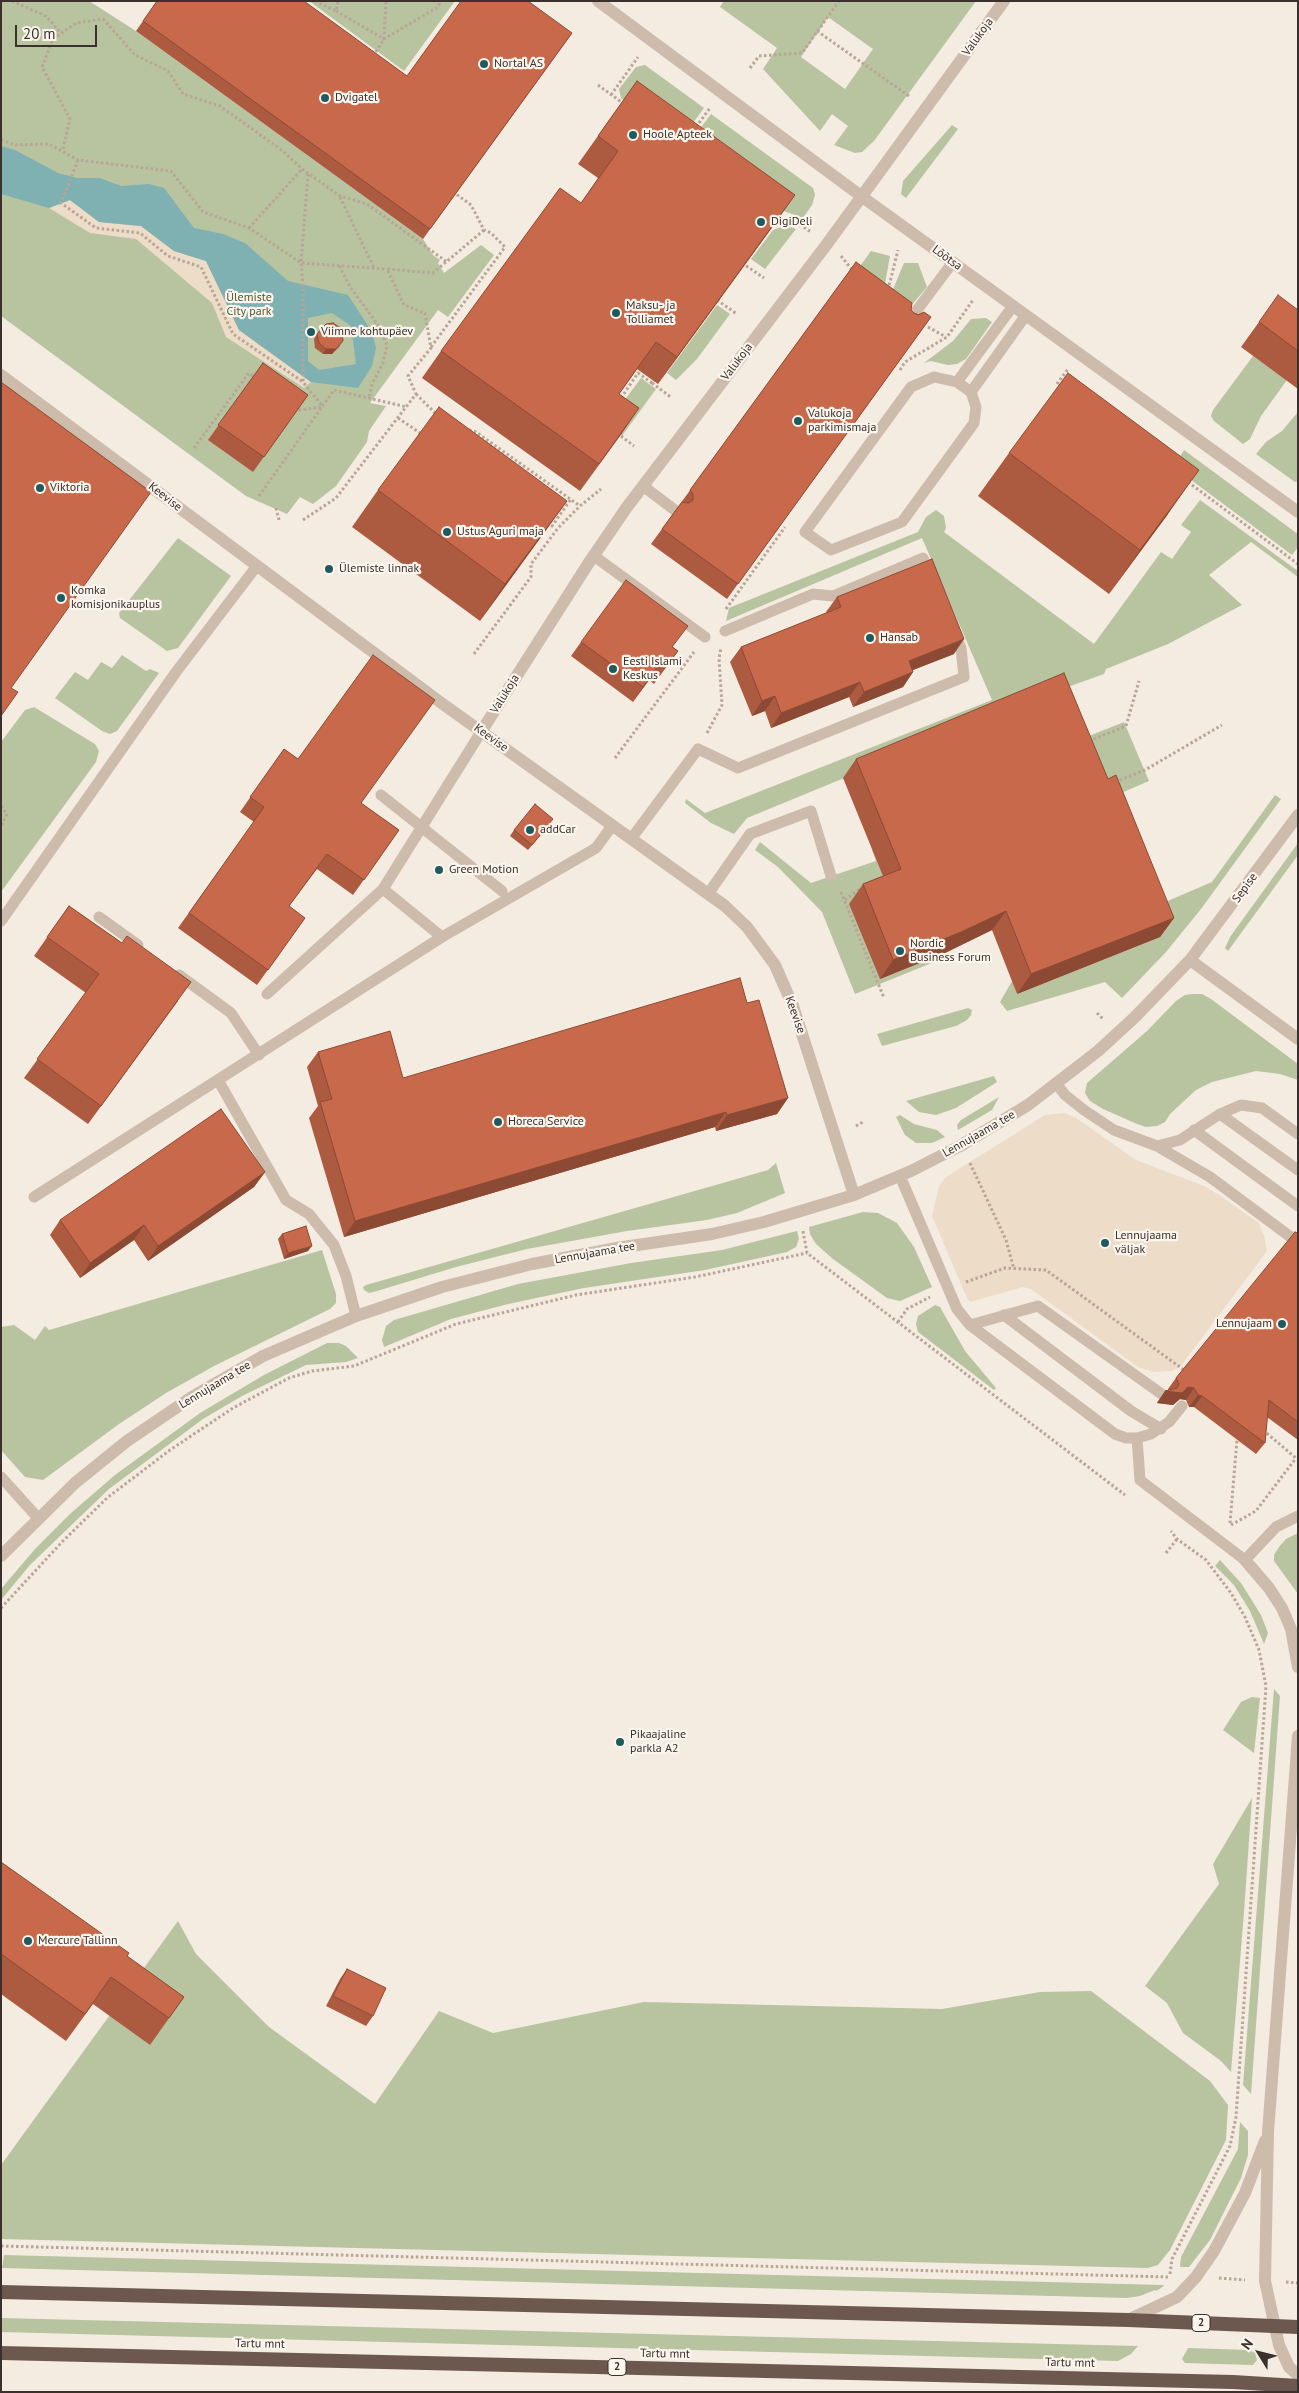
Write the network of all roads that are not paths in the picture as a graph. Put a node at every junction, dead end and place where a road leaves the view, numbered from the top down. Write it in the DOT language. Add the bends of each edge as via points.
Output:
graph roads {
  1 [pos="598,1"];
  2 [pos="1004,1"];
  3 [pos="861,196"];
  4 [pos="952,262"];
  5 [pos="1014,306"];
  6 [pos="1026,316"];
  7 [pos="910,319"];
  8 [pos="1,375"];
  9 [pos="956,382"];
  10 [pos="971,392"];
  11 [pos="643,486"];
  12 [pos="676,511"];
  13 [pos="1298,512"];
  14 [pos="594,556"];
  15 [pos="256,567"];
  16 [pos="934,585"];
  17 [pos="950,621"];
  18 [pos="724,631"];
  19 [pos="705,637"];
  20 [pos="481,732"];
  21 [pos="381,794"];
  22 [pos="1298,815"];
  23 [pos="422,826"];
  24 [pos="612,826"];
  25 [pos="631,840"];
  26 [pos="831,876"];
  27 [pos="383,889"];
  28 [pos="502,891"];
  29 [pos="708,894"];
  30 [pos="99,917"];
  31 [pos="1,921"];
  32 [pos="442,937"];
  33 [pos="145,951"];
  34 [pos="1190,960"];
  35 [pos="169,968"];
  36 [pos="268,994"];
  37 [pos="1298,1039"];
  38 [pos="259,1055"];
  39 [pos="218,1080"];
  40 [pos="1056,1084"];
  41 [pos="1220,1114"];
  42 [pos="1194,1130"];
  43 [pos="1298,1134"];
  44 [pos="1157,1146"];
  45 [pos="1298,1170"];
  46 [pos="900,1176"];
  47 [pos="854,1195"];
  48 [pos="34,1197"];
  49 [pos="1298,1206"];
  50 [pos="1292,1238"];
  51 [pos="1004,1315"];
  52 [pos="356,1316"];
  53 [pos="970,1325"];
  54 [pos="1163,1395"];
  55 [pos="1182,1406"];
  56 [pos="1161,1429"];
  57 [pos="1137,1438"];
  58 [pos="1,1477"];
  59 [pos="1298,1516"];
  60 [pos="38,1518"];
  61 [pos="1,1556"];
  62 [pos="1245,1560"];
  63 [pos="1297,1651"];
  64 [pos="1298,1667"];
  65 [pos="1298,1736"];
  66 [pos="1294,1853"];
  67 [pos="1268,2132"];
  68 [pos="1,2292"];
  69 [pos="1128,2320"];
  70 [pos="1273,2326"];
  71 [pos="1298,2327"];
  72 [pos="1,2352"];
  73 [pos="1298,2375"];
  74 [pos="1298,2386"];
  1 -- 3 [label="street, Lõõtsa"];
  2 -- 3 [label="street, Valukoja"];
  3 -- 4 [label="street, Lõõtsa"];
  3 -- 11 [label="street, Valukoja"];
  4 -- 5 [label="street, Lõõtsa"];
  4 -- 7 [label="lane"];
  5 -- 6 [label="street, Lõõtsa"];
  5 -- 9 [label="lane"];
  6 -- 10 [label="lane"];
  6 -- 13 [label="street, Lõõtsa"];
  8 -- 15 [label="street, Keevise" via="121,462"];
  9 -- 10 [label="lane"];
  9 -- 10 [label="lane" via="934,377 912,388 805,532 831,550 902,522 974,423 976,407"];
  11 -- 12 [label="lane"];
  11 -- 14 [label="street, Valukoja"];
  14 -- 19 [label="lane"];
  14 -- 20 [label="street, Valukoja"];
  15 -- 20 [label="street, Keevise"];
  15 -- 31 [label="lane" via="176,672"];
  16 -- 18 [label="lane" via="923,558 833,596 812,594"];
  17 -- 25 [label="lane" via="961,648 964,677 738,768 698,749"];
  20 -- 23 [label="lane"];
  20 -- 24 [label="street, Keevise"];
  21 -- 23 [label="lane"];
  22 -- 34 [label="street, Sepise"];
  23 -- 27 [label="lane"];
  23 -- 28 [label="lane"];
  24 -- 25 [label="street, Keevise"];
  24 -- 32 [label="lane" via="596,848"];
  25 -- 29 [label="street, Keevise"];
  26 -- 29 [label="lane" via="811,811 750,834"];
  27 -- 32 [label="lane"];
  27 -- 36 [label="lane"];
  29 -- 47 [label="street, Keevise" via="747,927 775,965 793,1006"];
  30 -- 33 [label="lane"];
  32 -- 38 [label="lane"];
  34 -- 37 [label="street"];
  34 -- 40 [label="street, Lennujaama tee" via="1135,1017"];
  35 -- 38 [label="lane" via="231,1013"];
  38 -- 39 [label="lane"];
  39 -- 48 [label="lane"];
  39 -- 52 [label="lane" via="286,1200 309,1214 334,1245"];
  40 -- 44 [label="lane" via="1065,1095 1114,1130"];
  40 -- 46 [label="street, Lennujaama tee" via="1028,1106"];
  41 -- 42 [label="lane"];
  41 -- 43 [label="lane" via="1241,1105 1262,1108"];
  41 -- 45 [label="lane"];
  42 -- 44 [label="lane" via="1180,1140"];
  42 -- 49 [label="lane"];
  44 -- 50 [label="lane" via="1210,1177"];
  46 -- 47 [label="street, Lennujaama tee"];
  46 -- 53 [label="lane" via="957,1309"];
  47 -- 52 [label="street, Lennujaama tee" via="712,1234 532,1264 442,1287"];
  51 -- 53 [label="lane"];
  51 -- 54 [label="lane" via="1038,1306"];
  51 -- 56 [label="lane" via="1131,1411"];
  52 -- 60 [label="street, Lennujaama tee" via="263,1356 192,1397 127,1441"];
  53 -- 57 [label="lane" via="1115,1434"];
  55 -- 56 [label="lane"];
  56 -- 57 [label="lane"];
  57 -- 62 [label="lane" via="1140,1480"];
  58 -- 60 [label="lane"];
  59 -- 62 [label="lane" via="1276,1527"];
  60 -- 61 [label="street, Lennujaama tee"];
  62 -- 63 [label="street" via="1282,1608"];
  63 -- 64 [label="street"];
  65 -- 66 [label="street"];
  66 -- 67 [label="street"];
  67 -- 69 [label="street" via="1245,2193 1196,2277 1177,2297"];
  67 -- 70 [label="street" via="1266,2281"];
  68 -- 69 [label="highway, 2"];
  69 -- 70 [label="highway, 2"];
  70 -- 71 [label="highway, 2"];
  70 -- 73 [label="street" via="1289,2367"];
  72 -- 74 [label="highway, Tartu mnt / 2"];
}
